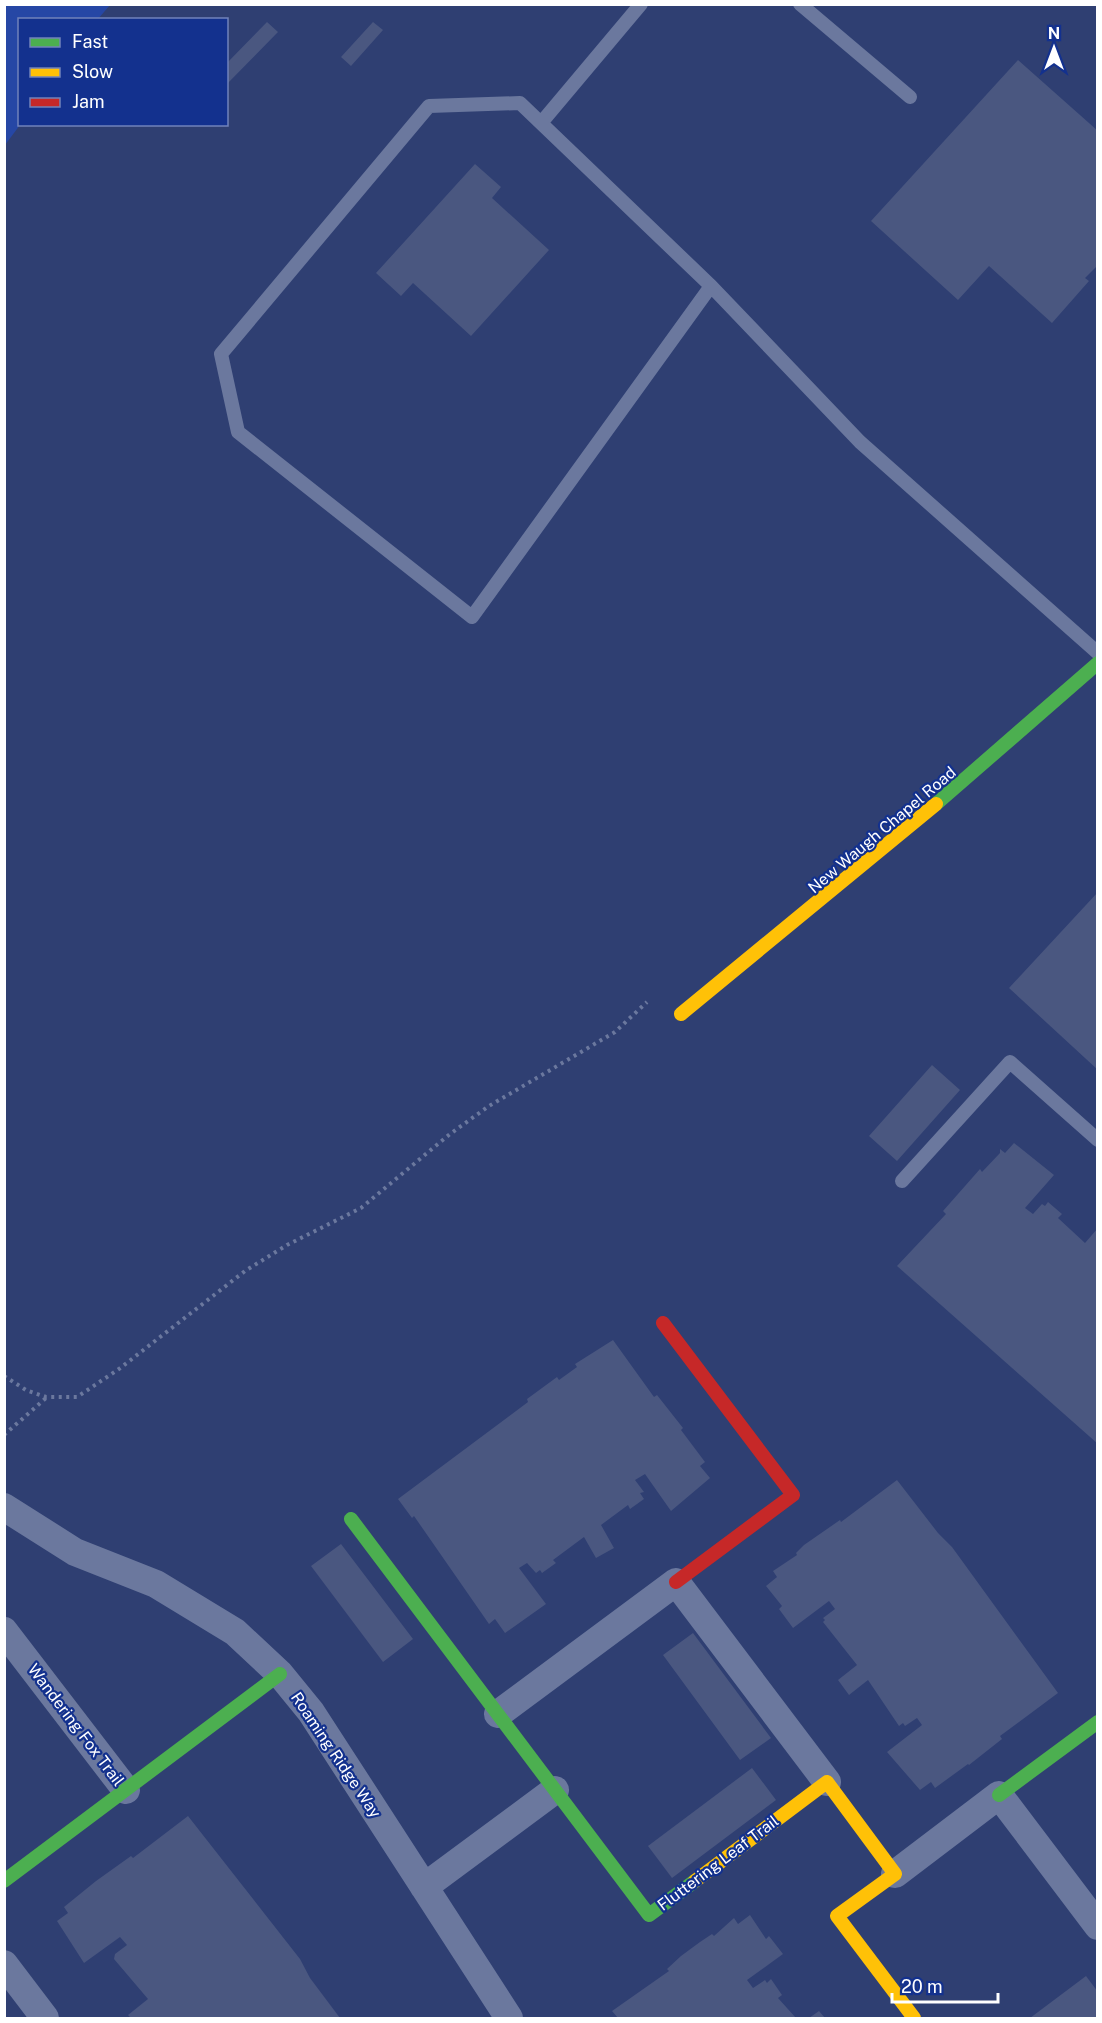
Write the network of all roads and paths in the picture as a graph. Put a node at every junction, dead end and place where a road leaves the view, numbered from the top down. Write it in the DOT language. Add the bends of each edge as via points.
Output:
graph roads {
  1 [pos="641,4"];
  2 [pos="800,4"];
  3 [pos="910,97"];
  4 [pos="541,123"];
  5 [pos="711,285"];
  6 [pos="1098,654"];
  7 [pos="1098,663"];
  8 [pos="654,996"];
  9 [pos="681,1014"];
  10 [pos="1098,1140"];
  11 [pos="902,1181"];
  12 [pos="663,1323"];
  13 [pos="4,1376"];
  14 [pos="46,1397"];
  15 [pos="4,1435"];
  16 [pos="4,1507"];
  17 [pos="351,1519"];
  18 [pos="676,1582"];
  19 [pos="4,1630"];
  20 [pos="280,1674"];
  21 [pos="498,1714"];
  22 [pos="1098,1722"];
  23 [pos="827,1782"];
  24 [pos="126,1790"];
  25 [pos="555,1790"];
  26 [pos="999,1796"];
  27 [pos="895,1874"];
  28 [pos="4,1881"];
  29 [pos="424,1887"];
  30 [pos="1098,1926"];
  31 [pos="4,1964"];
  32 [pos="45,2019"];
  33 [pos="509,2019"];
  34 [pos="914,2019"];
  1 -- 4 [label="lane"];
  2 -- 3 [label="lane"];
  4 -- 5 [label="lane"];
  4 -- 5 [label="lane" via="520,103 429,106 221,354 238,432 472,617"];
  5 -- 6 [label="lane" via="860,442"];
  7 -- 9 [label="street, New Waugh Chapel Road" via="968,780"];
  8 -- 14 [label="path" via="615,1032 489,1106 450,1134 361,1208 245,1271 77,1397"];
  10 -- 11 [label="lane" via="1010,1062"];
  12 -- 18 [label="street" via="793,1495"];
  13 -- 14 [label="path"];
  14 -- 15 [label="path"];
  16 -- 20 [label="street, Roaming Ridge Way" via="75,1552 156,1584 235,1632"];
  17 -- 21 [label="street, Fluttering Leaf Trail"];
  18 -- 21 [label="street"];
  18 -- 23 [label="street"];
  19 -- 24 [label="street, Wandering Fox Trail"];
  20 -- 24 [label="street, Wandering Fox Trail"];
  20 -- 29 [label="street, Roaming Ridge Way" via="311,1712"];
  21 -- 25 [label="street, Fluttering Leaf Trail"];
  22 -- 26 [label="street"];
  23 -- 25 [label="street, Fluttering Leaf Trail" via="649,1915"];
  23 -- 27 [label="street"];
  24 -- 28 [label="street, Wandering Fox Trail"];
  25 -- 29 [label="street"];
  26 -- 27 [label="street"];
  26 -- 30 [label="street"];
  27 -- 34 [label="street" via="837,1916"];
  29 -- 33 [label="street, Roaming Ridge Way"];
  31 -- 32 [label="street"];
}
